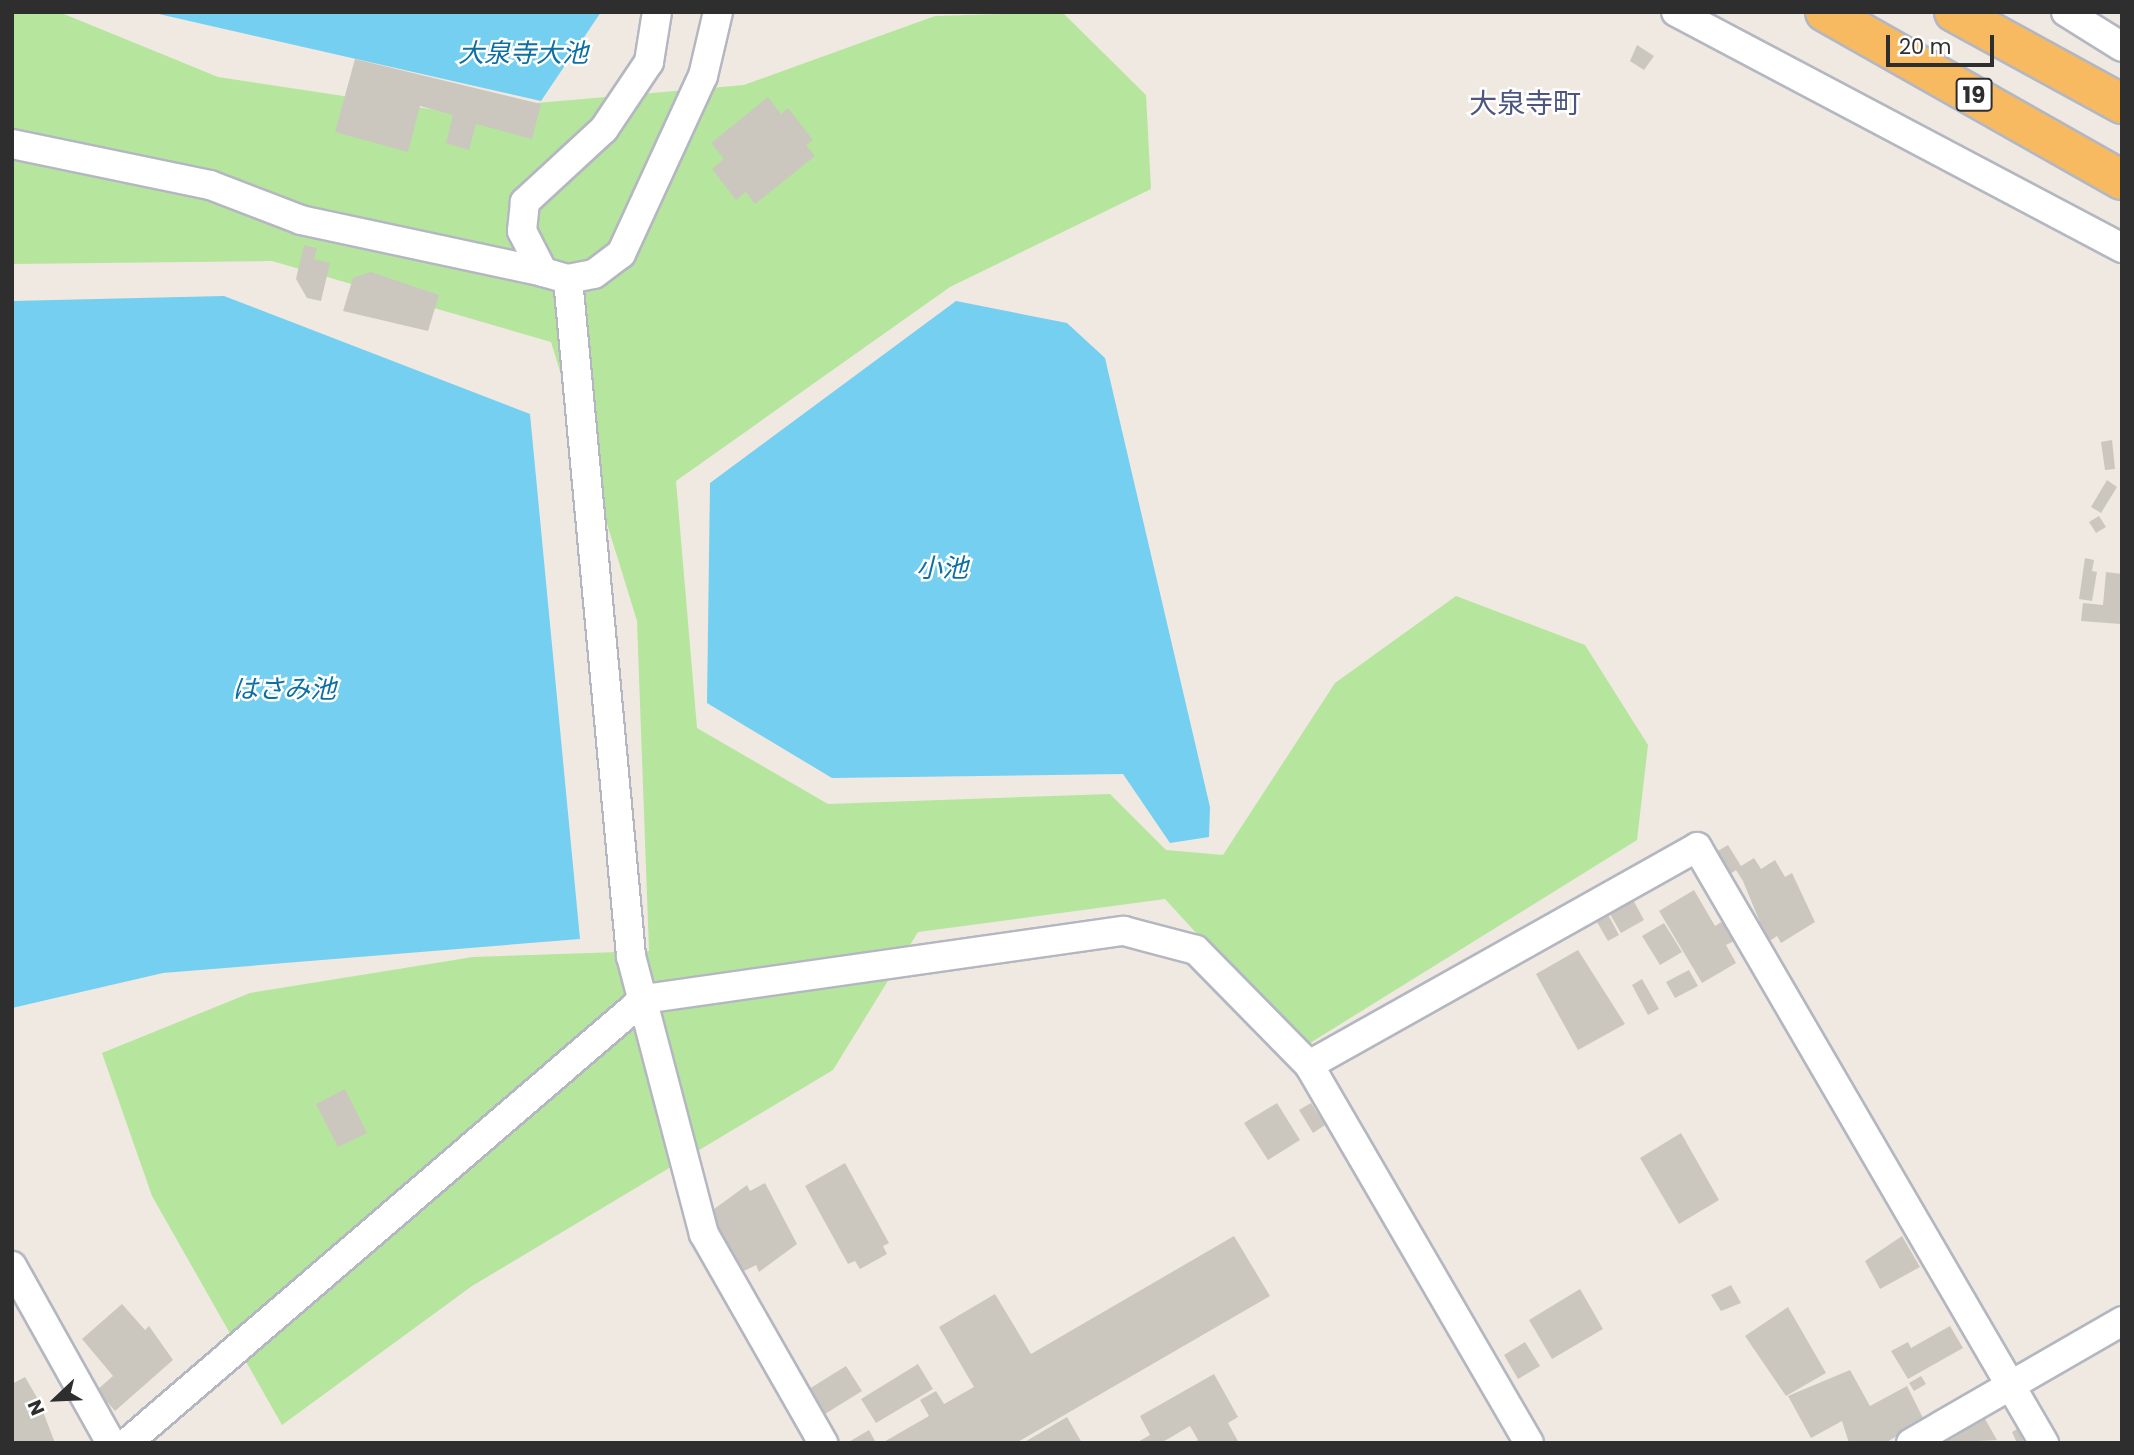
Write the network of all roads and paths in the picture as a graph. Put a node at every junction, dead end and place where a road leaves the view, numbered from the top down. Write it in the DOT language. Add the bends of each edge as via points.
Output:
graph roads {
  1 [pos="657,12"];
  2 [pos="718,12"];
  3 [pos="1676,12"];
  4 [pos="1825,12"];
  5 [pos="1954,12"];
  6 [pos="2066,12"];
  7 [pos="2122,47"];
  8 [pos="2122,104"];
  9 [pos="12,144"];
  10 [pos="2122,180"];
  11 [pos="2122,248"];
  12 [pos="556,276"];
  13 [pos="644,999"];
  14 [pos="1309,1065"];
  15 [pos="12,1266"];
  16 [pos="2122,1321"];
  17 [pos="2011,1384"];
  18 [pos="110,1443"];
  19 [pos="127,1443"];
  20 [pos="823,1443"];
  21 [pos="1529,1443"];
  22 [pos="1911,1443"];
  23 [pos="2044,1443"];
  1 -- 12 [label="street" via="649,62 604,129 525,202 522,231"];
  2 -- 12 [label="street" via="703,76 621,254 594,274"];
  3 -- 11 [label="street"];
  4 -- 10 [label="highway, 19"];
  5 -- 8 [label="highway, 19"];
  6 -- 7 [label="street"];
  9 -- 12 [label="street" via="210,185 301,220"];
  12 -- 13 [label="street" via="631,956"];
  13 -- 14 [label="street" via="1124,931 1196,950"];
  13 -- 19 [label="street"];
  13 -- 20 [label="street" via="704,1234"];
  14 -- 17 [label="street" via="1697,847"];
  14 -- 21 [label="street"];
  15 -- 18 [label="street"];
  16 -- 17 [label="street"];
  17 -- 22 [label="street"];
  17 -- 23 [label="street"];
}
